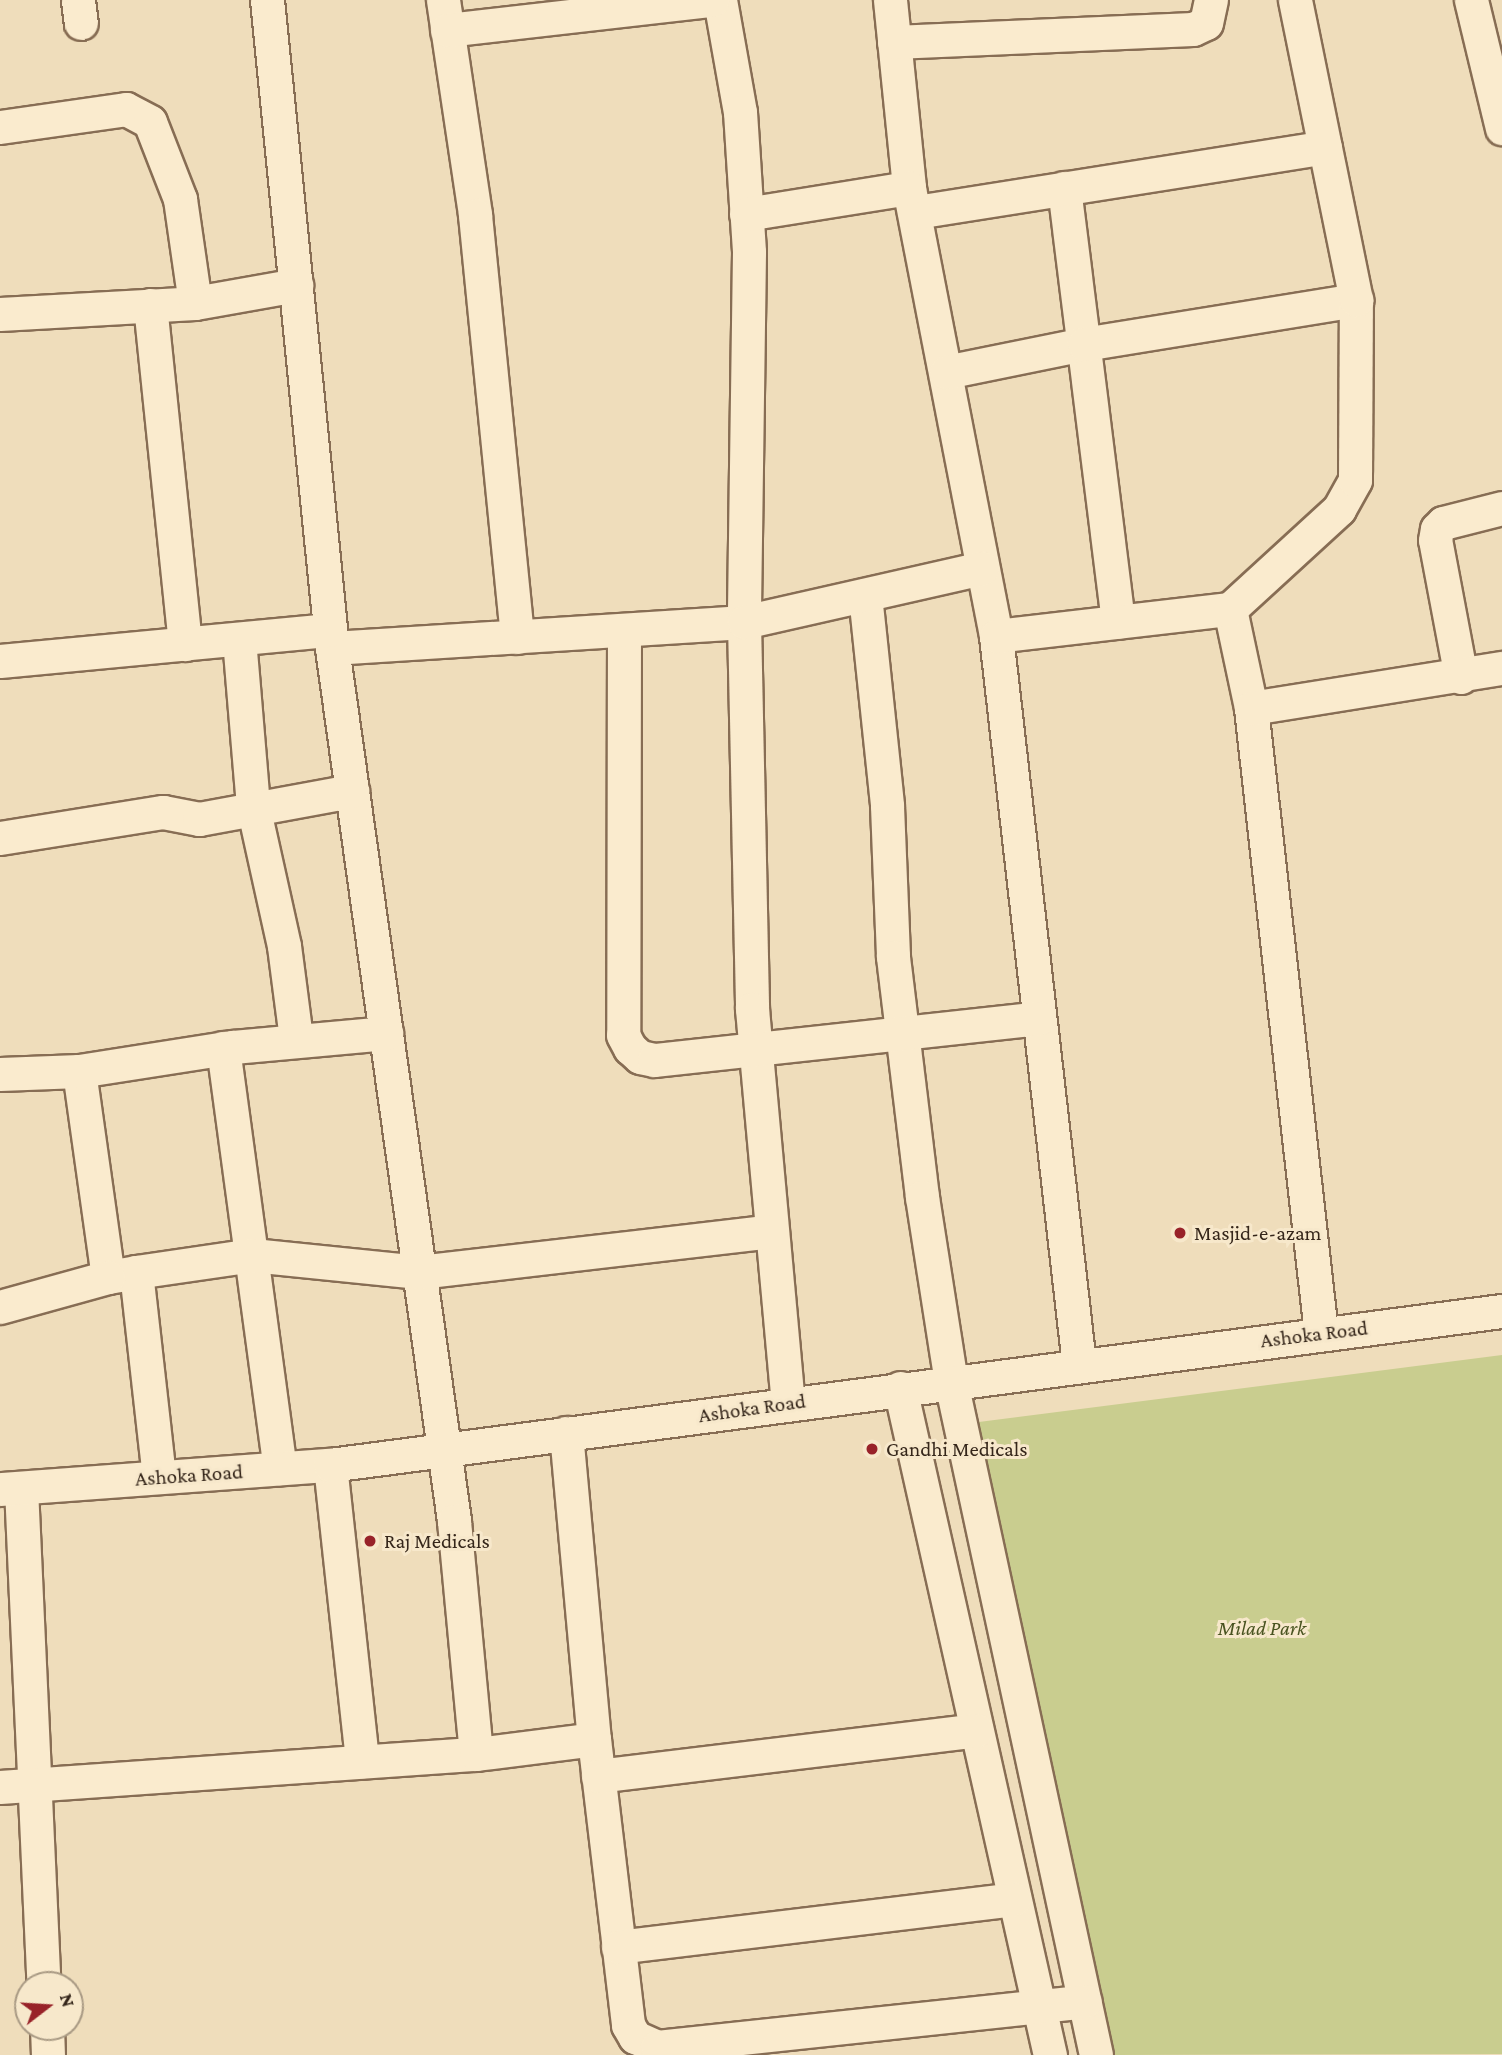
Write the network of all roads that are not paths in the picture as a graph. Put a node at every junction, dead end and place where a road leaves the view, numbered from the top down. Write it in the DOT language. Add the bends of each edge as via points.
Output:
graph roads {
  1 [pos="267,0"];
  2 [pos="712,0"];
  3 [pos="720,0"];
  4 [pos="890,0"];
  5 [pos="1211,0"];
  6 [pos="1295,0"];
  7 [pos="1471,0"];
  8 [pos="445,15"];
  9 [pos="894,42"];
  10 [pos="0,127"];
  11 [pos="1502,128"];
  12 [pos="1325,147"];
  13 [pos="1064,188"];
  14 [pos="913,200"];
  15 [pos="746,214"];
  16 [pos="296,285"];
  17 [pos="1356,300"];
  18 [pos="195,303"];
  19 [pos="150,305"];
  20 [pos="0,314"];
  21 [pos="1084,344"];
  22 [pos="946,372"];
  23 [pos="1502,508"];
  24 [pos="982,568"];
  25 [pos="865,595"];
  26 [pos="1230,609"];
  27 [pos="744,622"];
  28 [pos="1118,622"];
  29 [pos="624,630"];
  30 [pos="996,636"];
  31 [pos="517,637"];
  32 [pos="239,639"];
  33 [pos="331,639"];
  34 [pos="185,644"];
  35 [pos="0,662"];
  36 [pos="1502,668"];
  37 [pos="1461,677"];
  38 [pos="1251,708"];
  39 [pos="352,791"];
  40 [pos="253,806"];
  41 [pos="0,838"];
  42 [pos="1040,1018"];
  43 [pos="386,1033"];
  44 [pos="902,1036"];
  45 [pos="296,1039"];
  46 [pos="223,1048"];
  47 [pos="756,1052"];
  48 [pos="79,1071"];
  49 [pos="0,1074"];
  50 [pos="772,1231"];
  51 [pos="252,1255"];
  52 [pos="419,1272"];
  53 [pos="122,1275"];
  54 [pos="0,1307"];
  55 [pos="1502,1311"];
  56 [pos="1321,1334"];
  57 [pos="1079,1366"];
  58 [pos="951,1382"];
  59 [pos="900,1388"];
  60 [pos="788,1404"];
  61 [pos="566,1433"];
  62 [pos="444,1450"];
  63 [pos="330,1465"];
  64 [pos="280,1468"];
  65 [pos="159,1477"];
  66 [pos="10,1488"];
  67 [pos="976,1730"];
  68 [pos="594,1739"];
  69 [pos="476,1754"];
  70 [pos="362,1761"];
  71 [pos="598,1776"];
  72 [pos="16,1785"];
  73 [pos="1014,1899"];
  74 [pos="618,1947"];
  75 [pos="42,1971"];
  76 [pos="1085,2001"];
  77 [pos="1039,2007"];
  78 [pos="1050,2055"];
  79 [pos="1096,2055"];
  1 -- 16 [label="street"];
  2 -- 8 [label="street"];
  3 -- 15 [label="street" via="740,112"];
  4 -- 9 [label="street"];
  5 -- 9 [label="street" via="1206,23 1193,29"];
  6 -- 12 [label="street"];
  7 -- 11 [label="street"];
  8 -- 31 [label="street" via="475,215"];
  9 -- 14 [label="street"];
  10 -- 18 [label="street" via="126,109 150,122 180,199"];
  12 -- 13 [label="street"];
  12 -- 17 [label="street"];
  13 -- 14 [label="street"];
  13 -- 21 [label="street"];
  14 -- 15 [label="street"];
  14 -- 22 [label="street"];
  15 -- 27 [label="street"];
  16 -- 18 [label="street"];
  16 -- 33 [label="street"];
  17 -- 21 [label="street"];
  17 -- 26 [label="street" via="1355,480 1339,509"];
  18 -- 19 [label="street"];
  19 -- 20 [label="street"];
  19 -- 34 [label="street"];
  21 -- 22 [label="street"];
  21 -- 28 [label="street"];
  22 -- 24 [label="street"];
  23 -- 37 [label="street" via="1437,528 1435,540"];
  24 -- 25 [label="street"];
  24 -- 30 [label="street"];
  25 -- 27 [label="street"];
  25 -- 44 [label="street" via="887,806 893,957"];
  26 -- 28 [label="street"];
  26 -- 38 [label="street"];
  27 -- 29 [label="street"];
  27 -- 47 [label="street"];
  28 -- 30 [label="street"];
  29 -- 31 [label="street"];
  29 -- 47 [label="street" via="623,1035 640,1057 654,1059"];
  30 -- 42 [label="street"];
  31 -- 33 [label="street"];
  32 -- 33 [label="street"];
  32 -- 34 [label="street"];
  32 -- 40 [label="street"];
  33 -- 39 [label="street"];
  34 -- 35 [label="street"];
  36 -- 37 [label="street"];
  37 -- 38 [label="street"];
  38 -- 56 [label="street"];
  39 -- 40 [label="street"];
  39 -- 43 [label="street"];
  40 -- 41 [label="street" via="199,819 163,811"];
  40 -- 45 [label="street" via="284,946"];
  42 -- 44 [label="street"];
  42 -- 57 [label="street"];
  43 -- 45 [label="street"];
  43 -- 52 [label="street"];
  44 -- 47 [label="street"];
  44 -- 58 [label="street"];
  45 -- 46 [label="street"];
  46 -- 48 [label="street"];
  46 -- 51 [label="street"];
  47 -- 50 [label="street"];
  48 -- 49 [label="street"];
  48 -- 53 [label="street"];
  50 -- 52 [label="street"];
  50 -- 60 [label="street"];
  51 -- 52 [label="street"];
  51 -- 53 [label="street"];
  51 -- 64 [label="street"];
  52 -- 62 [label="street"];
  53 -- 54 [label="street"];
  53 -- 65 [label="street"];
  55 -- 56 [label="street, Ashoka Road"];
  56 -- 57 [label="street, Ashoka Road"];
  57 -- 58 [label="street, Ashoka Road"];
  58 -- 59 [label="street, Ashoka Road"];
  58 -- 76 [label="street"];
  59 -- 60 [label="street, Ashoka Road"];
  59 -- 67 [label="street"];
  60 -- 61 [label="street, Ashoka Road"];
  61 -- 62 [label="street, Ashoka Road"];
  61 -- 68 [label="street"];
  62 -- 63 [label="street, Ashoka Road"];
  62 -- 69 [label="street"];
  63 -- 64 [label="street, Ashoka Road"];
  63 -- 70 [label="street"];
  64 -- 65 [label="street, Ashoka Road"];
  65 -- 66 [label="street, Ashoka Road"];
  66 -- 72 [label="street"];
  67 -- 71 [label="street"];
  67 -- 73 [label="street"];
  68 -- 69 [label="street"];
  68 -- 71 [label="street"];
  69 -- 70 [label="street"];
  70 -- 72 [label="street"];
  71 -- 74 [label="street"];
  72 -- 75 [label="street"];
  73 -- 74 [label="street"];
  73 -- 77 [label="street"];
  74 -- 77 [label="street" via="628,2025 635,2038 657,2047"];
  76 -- 77 [label="street"];
  76 -- 79 [label="street"];
  77 -- 78 [label="street"];
}
